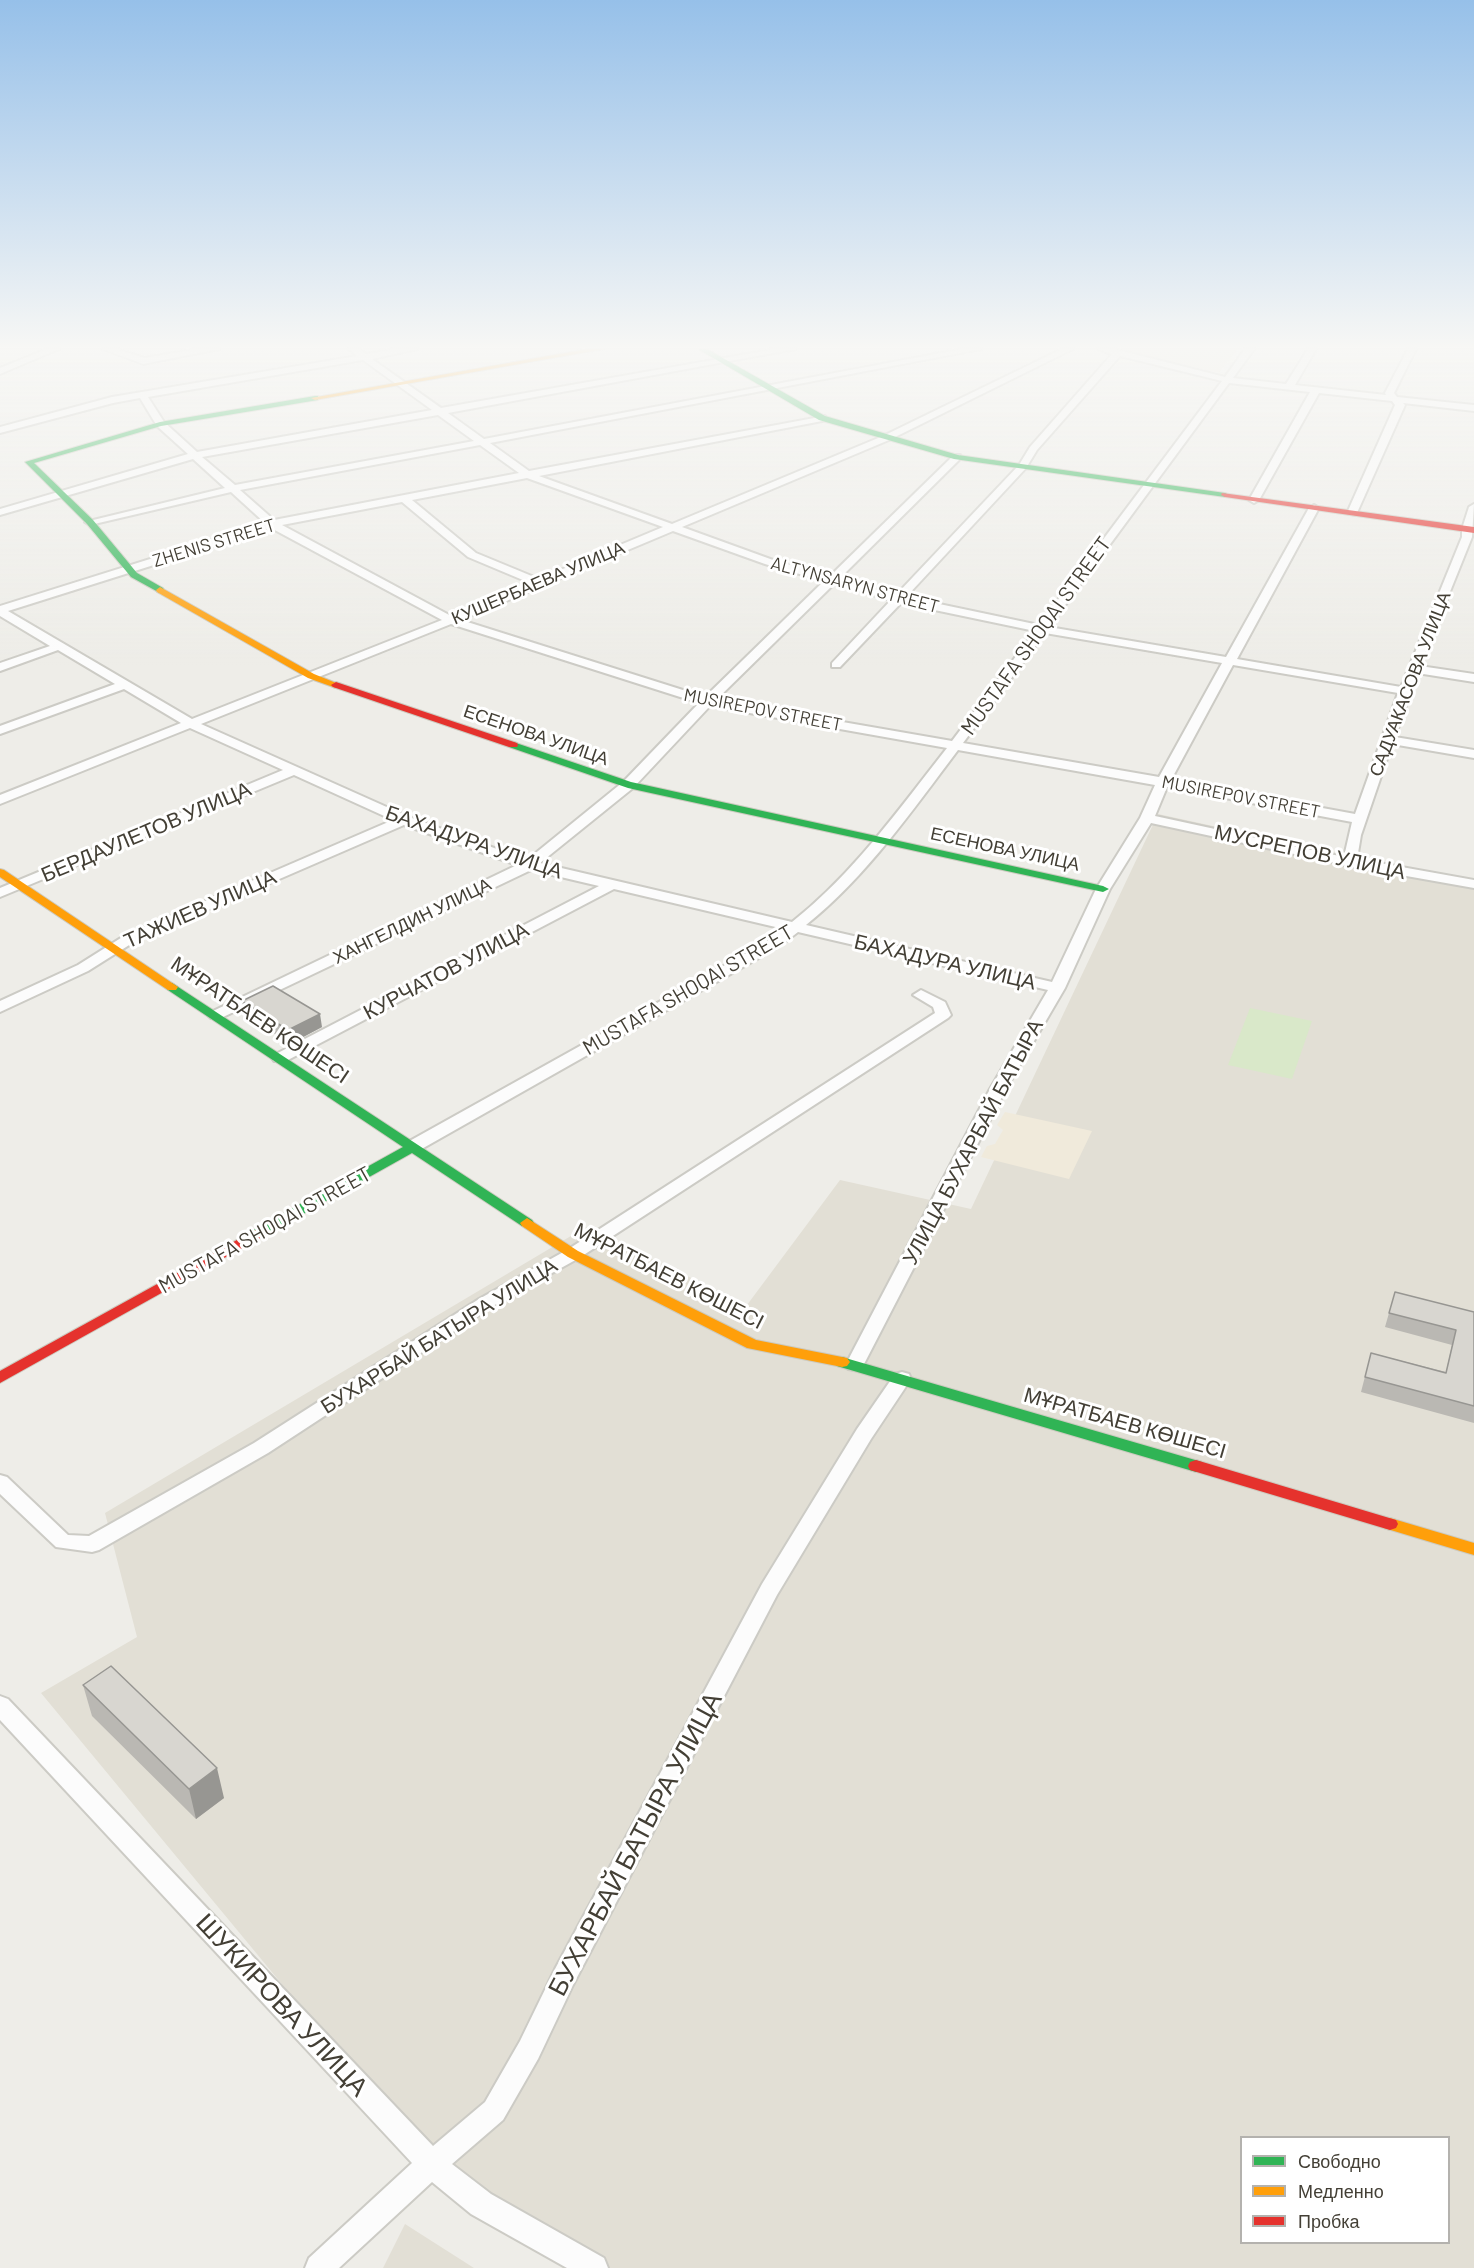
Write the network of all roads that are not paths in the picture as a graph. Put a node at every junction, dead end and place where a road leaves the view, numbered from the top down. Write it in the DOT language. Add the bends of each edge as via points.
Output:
graph roads {
  1 [pos="54,455"];
  2 [pos="201,455"];
  3 [pos="414,455"];
  4 [pos="500,455"];
  5 [pos="632,455"];
  6 [pos="844,455"];
  7 [pos="953,455"];
  8 [pos="1030,455"];
  9 [pos="1170,455"];
  10 [pos="1279,455"];
  11 [pos="1378,455"];
  12 [pos="195,456"];
  13 [pos="957,456"];
  14 [pos="1023,466"];
  15 [pos="528,475"];
  16 [pos="1148,484"];
  17 [pos="232,489"];
  18 [pos="62,494"];
  19 [pos="405,499"];
  20 [pos="1254,500"];
  21 [pos="1474,507"];
  22 [pos="1314,508"];
  23 [pos="0,512"];
  24 [pos="1352,513"];
  25 [pos="90,522"];
  26 [pos="272,524"];
  27 [pos="671,527"];
  28 [pos="1471,529"];
  29 [pos="130,569"];
  30 [pos="832,580"];
  31 [pos="539,583"];
  32 [pos="899,599"];
  33 [pos="0,611"];
  34 [pos="451,620"];
  35 [pos="1041,629"];
  36 [pos="60,646"];
  37 [pos="1229,661"];
  38 [pos="836,665"];
  39 [pos="0,667"];
  40 [pos="1413,669"];
  41 [pos="311,676"];
  42 [pos="1474,678"];
  43 [pos="124,685"];
  44 [pos="1405,691"];
  45 [pos="707,702"];
  46 [pos="191,724"];
  47 [pos="0,730"];
  48 [pos="1388,740"];
  49 [pos="955,746"];
  50 [pos="1474,754"];
  51 [pos="292,771"];
  52 [pos="1163,782"];
  53 [pos="628,785"];
  54 [pos="0,800"];
  55 [pos="1147,818"];
  56 [pos="1359,819"];
  57 [pos="404,820"];
  58 [pos="882,840"];
  59 [pos="1350,862"];
  60 [pos="529,865"];
  61 [pos="0,872"];
  62 [pos="1474,884"];
  63 [pos="19,885"];
  64 [pos="611,885"];
  65 [pos="1103,889"];
  66 [pos="0,892"];
  67 [pos="798,927"];
  68 [pos="115,947"];
  69 [pos="1057,988"];
  70 [pos="921,995"];
  71 [pos="0,1007"];
  72 [pos="216,1016"];
  73 [pos="280,1058"];
  74 [pos="412,1147"];
  75 [pos="573,1254"];
  76 [pos="855,1364"];
  77 [pos="0,1378"];
  78 [pos="902,1379"];
  79 [pos="0,1482"];
  80 [pos="1474,1549"];
  81 [pos="0,1705"];
  82 [pos="431,2164"];
  83 [pos="319,2268"];
  84 [pos="594,2268"];
  1 -- 18 [label="street, ЕСЕНОВА УЛИЦА" via="29,462"];
  2 -- 12 [label="street"];
  3 -- 17 [label="street"];
  4 -- 15 [label="street, ALTYNSARYN STREET"];
  5 -- 15 [label="street, ZHENIS STREET"];
  6 -- 27 [label="street, КУШЕРБАЕВА УЛИЦА"];
  7 -- 13 [label="street"];
  8 -- 14 [label="street"];
  9 -- 16 [label="street, MUSTAFA SHOQAI STREET"];
  10 -- 20 [label="street"];
  11 -- 24 [label="street"];
  12 -- 17 [label="street, MUSIREPOV STREET"];
  12 -- 18 [label="street"];
  13 -- 14 [label="street"];
  13 -- 30 [label="street, ХАНГЕЛДИН УЛИЦА"];
  14 -- 16 [label="street"];
  14 -- 32 [label="street"];
  15 -- 19 [label="street, ZHENIS STREET"];
  15 -- 27 [label="street, ALTYNSARYN STREET"];
  16 -- 20 [label="street"];
  16 -- 35 [label="street, MUSTAFA SHOQAI STREET"];
  17 -- 25 [label="street"];
  17 -- 26 [label="street, MUSIREPOV STREET"];
  18 -- 23 [label="street"];
  18 -- 25 [label="street, ЕСЕНОВА УЛИЦА"];
  19 -- 26 [label="street, ZHENIS STREET"];
  19 -- 31 [label="street" via="472,555"];
  20 -- 22 [label="street"];
  21 -- 28 [label="street, САДУАКАСОВА УЛИЦА"];
  22 -- 24 [label="street"];
  22 -- 37 [label="street, УЛИЦА БУХАРБАЙ БАТЫРА"];
  24 -- 28 [label="street"];
  25 -- 29 [label="street, ЕСЕНОВА УЛИЦА"];
  26 -- 29 [label="street, ZHENIS STREET"];
  26 -- 34 [label="street, MUSIREPOV STREET"];
  27 -- 30 [label="street, ALTYNSARYN STREET"];
  27 -- 31 [label="street, КУШЕРБАЕВА УЛИЦА"];
  28 -- 40 [label="street, САДУАКАСОВА УЛИЦА"];
  29 -- 33 [label="street, ZHENIS STREET"];
  29 -- 41 [label="street, ЕСЕНОВА УЛИЦА" via="134,575"];
  30 -- 32 [label="street, ALTYNSARYN STREET"];
  30 -- 45 [label="street, ХАНГЕЛДИН УЛИЦА"];
  31 -- 34 [label="street, КУШЕРБАЕВА УЛИЦА"];
  32 -- 35 [label="street, ALTYNSARYN STREET"];
  32 -- 38 [label="street"];
  33 -- 36 [label="street, БАХАДУРА УЛИЦА"];
  34 -- 41 [label="street, КУШЕРБАЕВА УЛИЦА"];
  34 -- 45 [label="street, MUSIREPOV STREET"];
  35 -- 37 [label="street, ALTYNSARYN STREET"];
  35 -- 49 [label="street, MUSTAFA SHOQAI STREET"];
  36 -- 39 [label="street"];
  36 -- 43 [label="street, БАХАДУРА УЛИЦА"];
  37 -- 44 [label="street, ALTYNSARYN STREET"];
  37 -- 52 [label="street, УЛИЦА БУХАРБАЙ БАТЫРА"];
  40 -- 42 [label="street"];
  40 -- 44 [label="street, САДУАКАСОВА УЛИЦА"];
  41 -- 46 [label="street, КУШЕРБАЕВА УЛИЦА"];
  41 -- 53 [label="street, ЕСЕНОВА УЛИЦА"];
  43 -- 46 [label="street, БАХАДУРА УЛИЦА"];
  43 -- 47 [label="street"];
  44 -- 48 [label="street, САДУАКАСОВА УЛИЦА"];
  45 -- 49 [label="street, MUSIREPOV STREET"];
  45 -- 53 [label="street, ХАНГЕЛДИН УЛИЦА"];
  46 -- 51 [label="street, БАХАДУРА УЛИЦА"];
  46 -- 54 [label="street, КУШЕРБАЕВА УЛИЦА"];
  48 -- 50 [label="street"];
  48 -- 56 [label="street, САДУАКАСОВА УЛИЦА"];
  49 -- 52 [label="street, MUSIREPOV STREET"];
  49 -- 58 [label="street, MUSTAFA SHOQAI STREET"];
  51 -- 57 [label="street, БАХАДУРА УЛИЦА"];
  51 -- 63 [label="street, БЕРДАУЛЕТОВ УЛИЦА"];
  52 -- 55 [label="street, УЛИЦА БУХАРБАЙ БАТЫРА"];
  52 -- 56 [label="street, MUSIREPOV STREET"];
  53 -- 58 [label="street, ЕСЕНОВА УЛИЦА"];
  53 -- 60 [label="street, ХАНГЕЛДИН УЛИЦА"];
  55 -- 59 [label="street, МУСРЕПОВ УЛИЦА"];
  55 -- 65 [label="street, УЛИЦА БУХАРБАЙ БАТЫРА"];
  56 -- 59 [label="street, САДУАКАСОВА УЛИЦА"];
  57 -- 60 [label="street, БАХАДУРА УЛИЦА"];
  57 -- 68 [label="street, ТАЖИЕВ УЛИЦА"];
  58 -- 65 [label="street, ЕСЕНОВА УЛИЦА"];
  58 -- 67 [label="street, MUSTAFA SHOQAI STREET"];
  59 -- 62 [label="street, МУСРЕПОВ УЛИЦА"];
  60 -- 64 [label="street, БАХАДУРА УЛИЦА"];
  60 -- 72 [label="street, ХАНГЕЛДИН УЛИЦА"];
  61 -- 63 [label="street, МҰРАТБАЕВ КӨШЕСІ"];
  63 -- 66 [label="street, БЕРДАУЛЕТОВ УЛИЦА"];
  63 -- 68 [label="street, МҰРАТБАЕВ КӨШЕСІ"];
  64 -- 67 [label="street, БАХАДУРА УЛИЦА"];
  64 -- 73 [label="street, КУРЧАТОВ УЛИЦА"];
  65 -- 69 [label="street, УЛИЦА БУХАРБАЙ БАТЫРА"];
  67 -- 69 [label="street, БАХАДУРА УЛИЦА"];
  67 -- 74 [label="street, MUSTAFA SHOQAI STREET" via="776,943"];
  68 -- 71 [label="street, ТАЖИЕВ УЛИЦА" via="83,968"];
  68 -- 72 [label="street, МҰРАТБАЕВ КӨШЕСІ"];
  69 -- 76 [label="street, УЛИЦА БУХАРБАЙ БАТЫРА" via="998,1089"];
  70 -- 75 [label="street, БУХАРБАЙ БАТЫРА УЛИЦА" via="940,1005 943,1014"];
  72 -- 73 [label="street, МҰРАТБАЕВ КӨШЕСІ"];
  73 -- 74 [label="street, МҰРАТБАЕВ КӨШЕСІ"];
  74 -- 75 [label="street, МҰРАТБАЕВ КӨШЕСІ"];
  74 -- 77 [label="street, MUSTAFA SHOQAI STREET"];
  75 -- 76 [label="street, МҰРАТБАЕВ КӨШЕСІ" via="752,1344"];
  75 -- 79 [label="street, БУХАРБАЙ БАТЫРА УЛИЦА" via="485,1303 261,1448 92,1544 63,1542"];
  76 -- 78 [label="street, МҰРАТБАЕВ КӨШЕСІ"];
  78 -- 80 [label="street, МҰРАТБАЕВ КӨШЕСІ"];
  78 -- 82 [label="street, БУХАРБАЙ БАТЫРА УЛИЦА" via="769,1590 494,2111"];
  81 -- 82 [label="street, ШУКИРОВА УЛИЦА"];
  82 -- 83 [label="street, БУХАРБАЙ БАТЫРА УЛИЦА"];
  82 -- 84 [label="street, ШУКИРОВА УЛИЦА" via="481,2204"];
}
